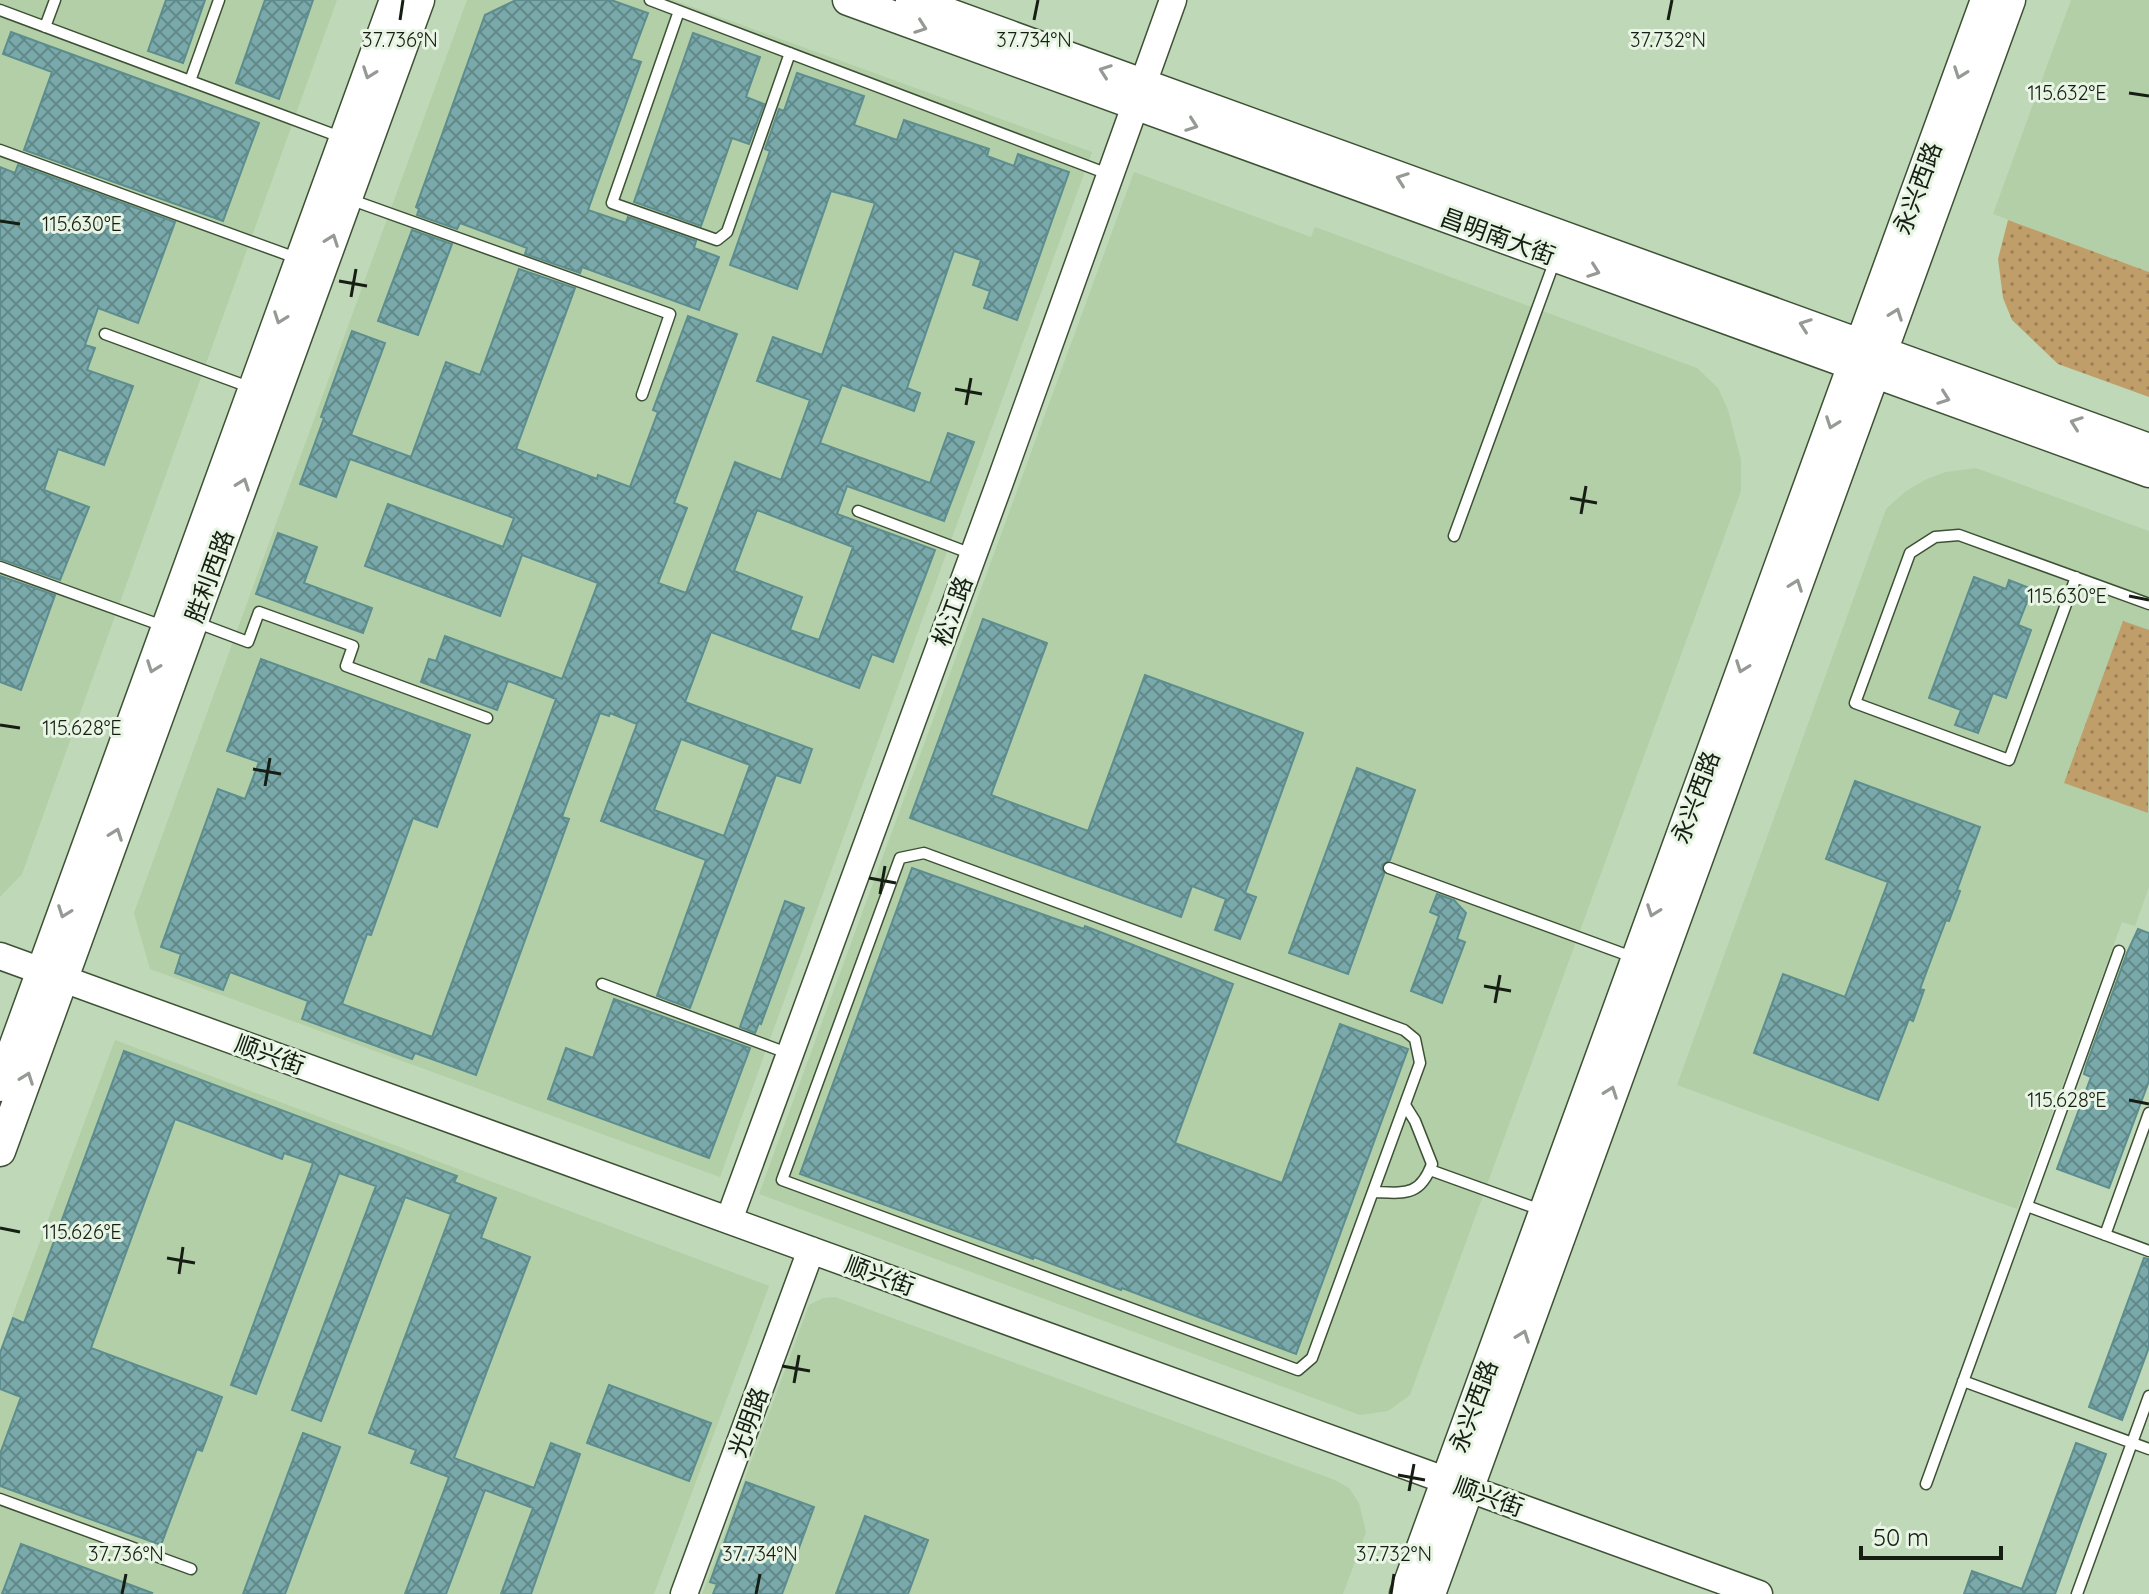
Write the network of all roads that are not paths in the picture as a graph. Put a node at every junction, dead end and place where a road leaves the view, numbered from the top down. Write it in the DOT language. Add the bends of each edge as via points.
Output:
graph roads {
  1 [pos="55,0"];
  2 [pos="219,0"];
  3 [pos="395,0"];
  4 [pos="419,0"];
  5 [pos="650,0"];
  6 [pos="848,0"];
  7 [pos="911,0"];
  8 [pos="1173,0"];
  9 [pos="1986,0"];
  10 [pos="2010,0"];
  11 [pos="0,10"];
  12 [pos="679,11"];
  13 [pos="45,27"];
  14 [pos="790,53"];
  15 [pos="190,81"];
  16 [pos="1139,94"];
  17 [pos="345,139"];
  18 [pos="0,150"];
  19 [pos="1110,174"];
  20 [pos="347,198"];
  21 [pos="1556,257"];
  22 [pos="301,260"];
  23 [pos="105,334"];
  24 [pos="1867,359"];
  25 [pos="254,388"];
  26 [pos="642,395"];
  27 [pos="2149,449"];
  28 [pos="2149,472"];
  29 [pos="858,511"];
  30 [pos="1454,536"];
  31 [pos="973,554"];
  32 [pos="0,567"];
  33 [pos="2076,577"];
  34 [pos="2149,604"];
  35 [pos="180,624"];
  36 [pos="487,718"];
  37 [pos="1389,868"];
  38 [pos="2119,951"];
  39 [pos="0,956"];
  40 [pos="1636,958"];
  41 [pos="52,975"];
  42 [pos="602,984"];
  43 [pos="790,1054"];
  44 [pos="0,1086"];
  45 [pos="1405,1105"];
  46 [pos="2149,1113"];
  47 [pos="0,1151"];
  48 [pos="1430,1170"];
  49 [pos="1373,1192"];
  50 [pos="2027,1206"];
  51 [pos="1544,1211"];
  52 [pos="729,1220"];
  53 [pos="2105,1235"];
  54 [pos="811,1250"];
  55 [pos="2149,1251"];
  56 [pos="1963,1381"];
  57 [pos="2149,1396"];
  58 [pos="2132,1443"];
  59 [pos="2149,1449"];
  60 [pos="1457,1484"];
  61 [pos="1926,1484"];
  62 [pos="0,1499"];
  63 [pos="191,1569"];
  64 [pos="684,1594"];
  65 [pos="1405,1594"];
  66 [pos="1430,1594"];
  67 [pos="1759,1594"];
  68 [pos="2077,1594"];
  1 -- 13 [label="lane"];
  2 -- 15 [label="lane"];
  3 -- 17 [label="main road, 胜利西路, one-way"];
  4 -- 20 [label="main road, 胜利西路"];
  5 -- 12 [label="lane"];
  6 -- 16 [label="main road, 昌明南大街, one-way"];
  16 -- 7 [label="main road, 昌明南大街, one-way"];
  8 -- 16 [label="street, 松江路"];
  9 -- 24 [label="main road, 永兴西路, one-way"];
  24 -- 10 [label="main road, 永兴西路, one-way"];
  11 -- 13 [label="lane"];
  12 -- 14 [label="lane"];
  12 -- 14 [label="lane" via="612,203 717,240 727,232"];
  13 -- 15 [label="lane"];
  14 -- 19 [label="lane"];
  15 -- 17 [label="lane"];
  16 -- 19 [label="street, 松江路"];
  16 -- 21 [label="main road, 昌明南大街, one-way"];
  24 -- 16 [label="main road, 昌明南大街, one-way"];
  17 -- 22 [label="main road, 胜利西路"];
  18 -- 22 [label="lane"];
  19 -- 31 [label="street, 松江路"];
  20 -- 26 [label="lane" via="670,314"];
  35 -- 20 [label="main road, 胜利西路, one-way"];
  21 -- 24 [label="main road, 昌明南大街, one-way"];
  21 -- 30 [label="lane"];
  22 -- 25 [label="main road, 胜利西路, one-way"];
  23 -- 25 [label="lane"];
  27 -- 24 [label="main road, 昌明南大街, one-way"];
  24 -- 28 [label="main road, 昌明南大街, one-way"];
  24 -- 40 [label="main road, 永兴西路, one-way"];
  60 -- 24 [label="main road, 永兴西路, one-way"];
  25 -- 35 [label="main road, 胜利西路"];
  29 -- 31 [label="lane"];
  31 -- 43 [label="street, 松江路"];
  32 -- 35 [label="lane"];
  33 -- 33 [label="lane" via="2009,760 1855,703 1910,553 1922,544 1959,535"];
  33 -- 34 [label="lane"];
  35 -- 36 [label="lane" via="248,642 259,612 353,646 346,666"];
  35 -- 41 [label="main road, 胜利西路"];
  37 -- 40 [label="lane"];
  38 -- 50 [label="lane"];
  39 -- 41 [label="street, 顺兴街"];
  40 -- 51 [label="main road, 永兴西路"];
  41 -- 44 [label="main road, 胜利西路"];
  47 -- 41 [label="main road, 胜利西路, one-way"];
  41 -- 52 [label="street, 顺兴街"];
  42 -- 43 [label="lane"];
  43 -- 52 [label="street, 松江路"];
  45 -- 48 [label="lane" via="1424,1140"];
  45 -- 49 [label="lane"];
  45 -- 49 [label="lane" via="1420,1063 1415,1039 1404,1030 924,853 900,858 782,1180 1298,1370 1312,1358"];
  46 -- 53 [label="lane"];
  48 -- 49 [label="lane" via="1414,1190"];
  48 -- 51 [label="lane"];
  50 -- 53 [label="lane"];
  50 -- 56 [label="lane"];
  51 -- 60 [label="main road, 永兴西路"];
  52 -- 54 [label="street, 顺兴街"];
  53 -- 55 [label="lane"];
  54 -- 60 [label="street, 顺兴街"];
  54 -- 64 [label="street, 光明路"];
  56 -- 58 [label="lane"];
  56 -- 61 [label="lane"];
  57 -- 58 [label="lane"];
  58 -- 59 [label="lane"];
  58 -- 68 [label="lane"];
  60 -- 65 [label="main road, 永兴西路"];
  60 -- 66 [label="main road, 永兴西路"];
  60 -- 67 [label="street, 顺兴街"];
  62 -- 63 [label="lane"];
}
